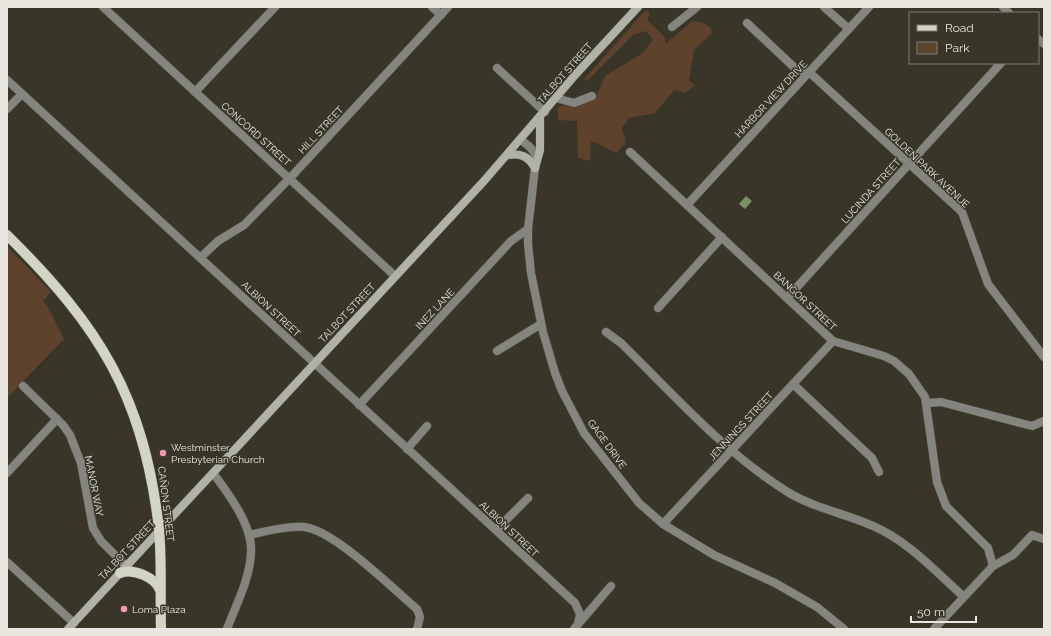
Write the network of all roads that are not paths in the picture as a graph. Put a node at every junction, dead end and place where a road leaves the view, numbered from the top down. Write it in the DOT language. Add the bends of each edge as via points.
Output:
graph roads {
  1 [pos="103,7"];
  2 [pos="275,7"];
  3 [pos="432,7"];
  4 [pos="448,7"];
  5 [pos="638,7"];
  6 [pos="697,7"];
  7 [pos="824,7"];
  8 [pos="869,7"];
  9 [pos="441,15"];
  10 [pos="747,23"];
  11 [pos="672,27"];
  12 [pos="849,29"];
  13 [pos="1000,64"];
  14 [pos="497,68"];
  15 [pos="809,72"];
  16 [pos="7,80"];
  17 [pos="196,92"];
  18 [pos="22,94"];
  19 [pos="592,96"];
  20 [pos="556,98"];
  21 [pos="7,109"];
  22 [pos="542,114"];
  23 [pos="521,140"];
  24 [pos="630,152"];
  25 [pos="507,155"];
  26 [pos="909,164"];
  27 [pos="535,168"];
  28 [pos="290,178"];
  29 [pos="687,204"];
  30 [pos="528,229"];
  31 [pos="7,235"];
  32 [pos="722,237"];
  33 [pos="201,257"];
  34 [pos="395,276"];
  35 [pos="787,298"];
  36 [pos="658,308"];
  37 [pos="541,324"];
  38 [pos="606,332"];
  39 [pos="833,341"];
  40 [pos="497,351"];
  41 [pos="1044,357"];
  42 [pos="314,364"];
  43 [pos="793,384"];
  44 [pos="23,386"];
  45 [pos="927,403"];
  46 [pos="359,405"];
  47 [pos="57,419"];
  48 [pos="1044,421"];
  49 [pos="427,426"];
  50 [pos="407,449"];
  51 [pos="731,451"];
  52 [pos="879,472"];
  53 [pos="7,473"];
  54 [pos="213,473"];
  55 [pos="528,498"];
  56 [pos="663,524"];
  57 [pos="159,530"];
  58 [pos="496,530"];
  59 [pos="249,535"];
  60 [pos="1044,539"];
  61 [pos="7,562"];
  62 [pos="993,566"];
  63 [pos="126,570"];
  64 [pos="611,586"];
  65 [pos="160,592"];
  66 [pos="964,596"];
  67 [pos="71,626"];
  68 [pos="576,626"];
  69 [pos="162,629"];
  70 [pos="227,629"];
  71 [pos="418,629"];
  72 [pos="844,629"];
  73 [pos="934,629"];
  1 -- 17 [label="street, CONCORD STREET"];
  2 -- 17 [label="street"];
  3 -- 9 [label="street"];
  4 -- 9 [label="street, HILL STREET"];
  5 -- 20 [label="main road, TALBOT STREET"];
  6 -- 11 [label="street"];
  7 -- 12 [label="street"];
  8 -- 12 [label="street, HARBOR VIEW DRIVE"];
  9 -- 28 [label="street, HILL STREET"];
  10 -- 15 [label="street" via="798,71"];
  12 -- 15 [label="street, HARBOR VIEW DRIVE"];
  13 -- 26 [label="street, LUCINDA STREET"];
  14 -- 22 [label="street"];
  15 -- 26 [label="street, GOLDEN PARK AVENUE"];
  15 -- 29 [label="street, HARBOR VIEW DRIVE"];
  16 -- 18 [label="street, ALBION STREET"];
  17 -- 28 [label="street, CONCORD STREET"];
  18 -- 21 [label="street"];
  18 -- 33 [label="street, ALBION STREET"];
  19 -- 20 [label="street" via="574,103"];
  20 -- 22 [label="main road, TALBOT STREET"];
  22 -- 23 [label="main road, TALBOT STREET"];
  22 -- 27 [label="main road" via="540,150"];
  23 -- 25 [label="main road, TALBOT STREET"];
  23 -- 27 [label="street, GAGE DRIVE" via="535,154"];
  24 -- 29 [label="street, BANGOR STREET"];
  25 -- 27 [label="main road" via="525,156"];
  25 -- 34 [label="main road, TALBOT STREET"];
  26 -- 35 [label="street, LUCINDA STREET"];
  26 -- 41 [label="street, GOLDEN PARK AVENUE" via="962,212 988,284"];
  27 -- 30 [label="street, GAGE DRIVE"];
  28 -- 33 [label="street, HILL STREET" via="244,225 218,241"];
  28 -- 34 [label="street, CONCORD STREET"];
  29 -- 32 [label="street, BANGOR STREET"];
  30 -- 37 [label="street, GAGE DRIVE" via="531,273"];
  30 -- 46 [label="street, INEZ LANE" via="511,241"];
  31 -- 57 [label="main road, CAÑON STREET" via="45,273 70,303 87,324 111,363 141,434"];
  32 -- 35 [label="street, BANGOR STREET"];
  32 -- 36 [label="street"];
  33 -- 42 [label="street, ALBION STREET"];
  34 -- 42 [label="main road, TALBOT STREET"];
  35 -- 39 [label="street, BANGOR STREET"];
  37 -- 40 [label="street"];
  37 -- 56 [label="street, GAGE DRIVE" via="562,391 584,433 639,503"];
  38 -- 51 [label="street" via="621,343"];
  39 -- 43 [label="street, JENNINGS STREET"];
  39 -- 45 [label="street, BANGOR STREET" via="894,361 909,374"];
  42 -- 46 [label="street, ALBION STREET"];
  42 -- 54 [label="main road, TALBOT STREET"];
  43 -- 51 [label="street, JENNINGS STREET"];
  43 -- 52 [label="street" via="872,458"];
  44 -- 47 [label="street, MANOR WAY"];
  45 -- 48 [label="street" via="942,402 1032,426"];
  45 -- 62 [label="street, BANGOR STREET" via="937,482 946,506 988,548"];
  46 -- 50 [label="street, ALBION STREET"];
  47 -- 53 [label="street"];
  47 -- 63 [label="street, MANOR WAY" via="70,435 78,454 93,528"];
  49 -- 50 [label="street"];
  50 -- 58 [label="street, ALBION STREET"];
  51 -- 56 [label="street, JENNINGS STREET"];
  51 -- 66 [label="street" via="786,491 818,507 873,526 896,538"];
  54 -- 57 [label="main road, TALBOT STREET"];
  54 -- 59 [label="street" via="238,510"];
  55 -- 58 [label="street"];
  56 -- 72 [label="street, GAGE DRIVE" via="714,555 775,583 811,604"];
  57 -- 63 [label="main road, TALBOT STREET"];
  57 -- 65 [label="main road, CAÑON STREET"];
  58 -- 68 [label="street, ALBION STREET" via="574,603 580,614"];
  59 -- 70 [label="street" via="251,552 247,577"];
  59 -- 71 [label="street" via="287,527 304,527 334,539 417,609 420,617"];
  60 -- 62 [label="street" via="1032,535 1013,555"];
  61 -- 67 [label="street"];
  62 -- 66 [label="street"];
  63 -- 65 [label="main road" via="154,582"];
  63 -- 67 [label="main road, TALBOT STREET"];
  64 -- 68 [label="street"];
  65 -- 69 [label="main road, CAÑON STREET"];
  66 -- 73 [label="street"];
}
